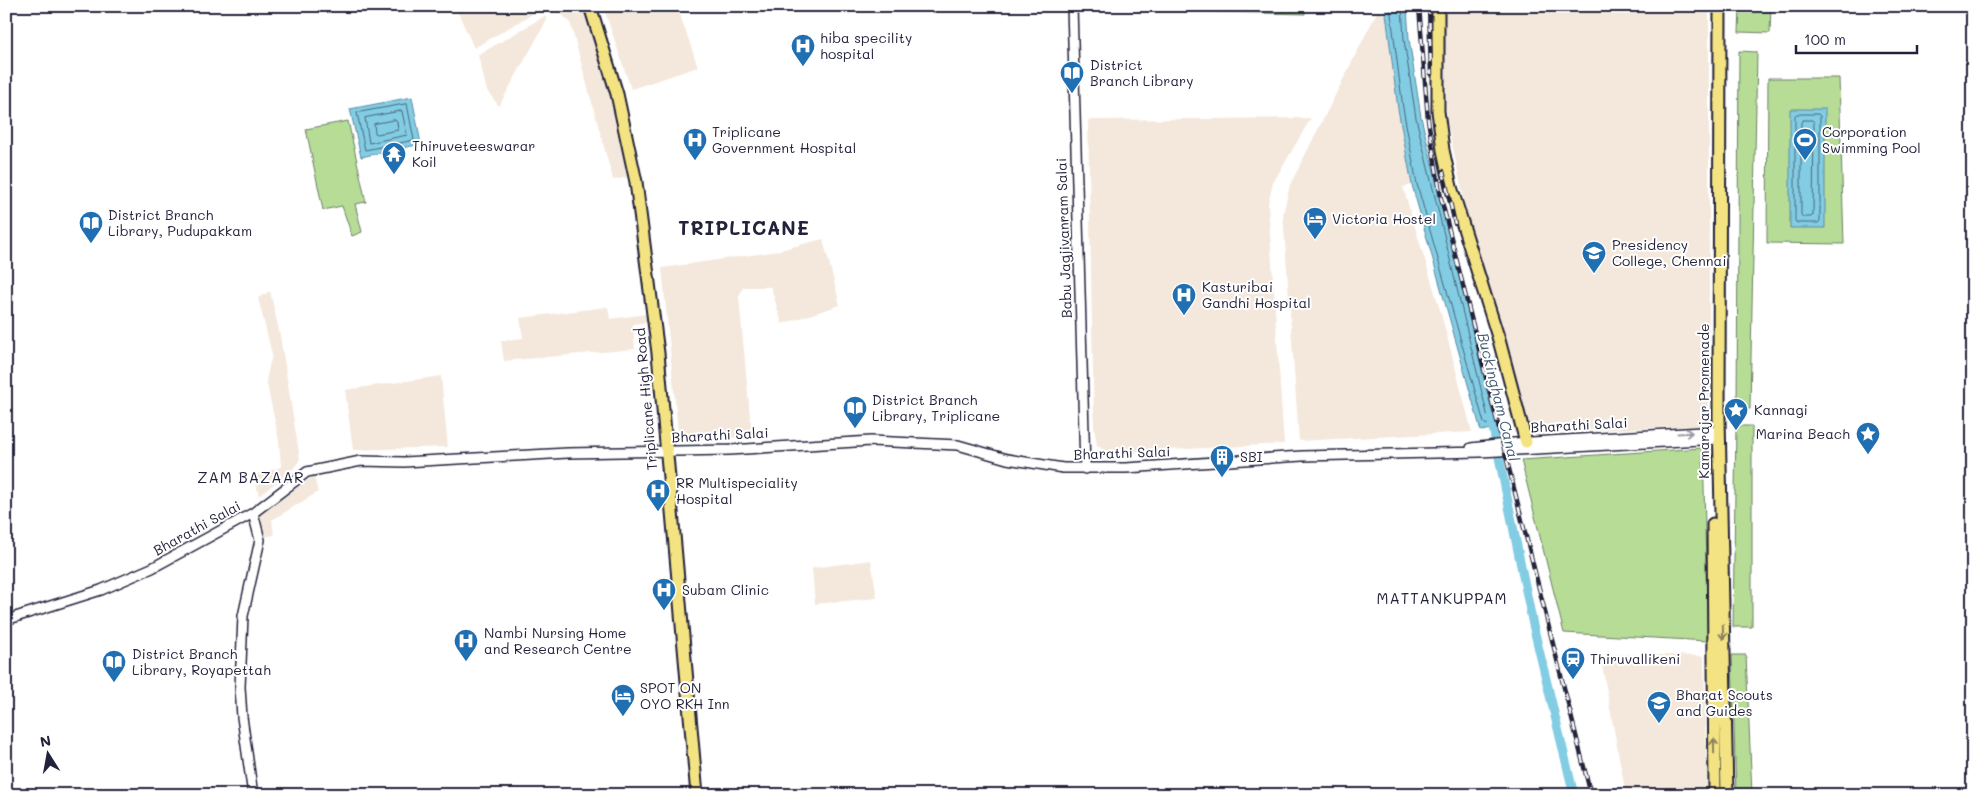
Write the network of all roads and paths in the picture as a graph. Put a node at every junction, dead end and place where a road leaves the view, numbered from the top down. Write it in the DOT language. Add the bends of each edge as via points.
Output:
graph roads {
  1 [pos="590,6"];
  2 [pos="1072,6"];
  3 [pos="1438,6"];
  4 [pos="1712,6"];
  5 [pos="1720,6"];
  6 [pos="1716,435"];
  7 [pos="1526,442"];
  8 [pos="1515,447"];
  9 [pos="667,451"];
  10 [pos="1085,469"];
  11 [pos="253,513"];
  12 [pos="6,620"];
  13 [pos="253,795"];
  14 [pos="697,795"];
  15 [pos="1715,795"];
  16 [pos="1727,795"];
  1 -- 9 [label="main road, Triplicane High Road" via="617,94 636,182"];
  2 -- 10 [label="street, Babu Jagjivanram Salai"];
  3 -- 7 [label="main road" via="1438,111 1445,160"];
  4 -- 6 [label="main road, Kamarajar Promenade" via="1711,330"];
  5 -- 6 [label="main road, Kamarajar Promenade"];
  7 -- 6 [label="street, Bharathi Salai, one-way"];
  6 -- 8 [label="street, Bharathi Salai"];
  15 -- 6 [label="main road, Kamarajar Promenade, one-way"];
  6 -- 16 [label="main road, Kamarajar Promenade, one-way"];
  7 -- 8 [label="street, Bharathi Salai"];
  8 -- 10 [label="street, Bharathi Salai"];
  9 -- 10 [label="street, Bharathi Salai" via="880,442 958,445 1007,459"];
  9 -- 11 [label="street, Bharathi Salai" via="361,461 307,472"];
  9 -- 14 [label="main road, Triplicane High Road"];
  11 -- 12 [label="street, Bharathi Salai" via="152,568 101,590"];
  11 -- 13 [label="street" via="260,540 243,616 240,687"];
}
